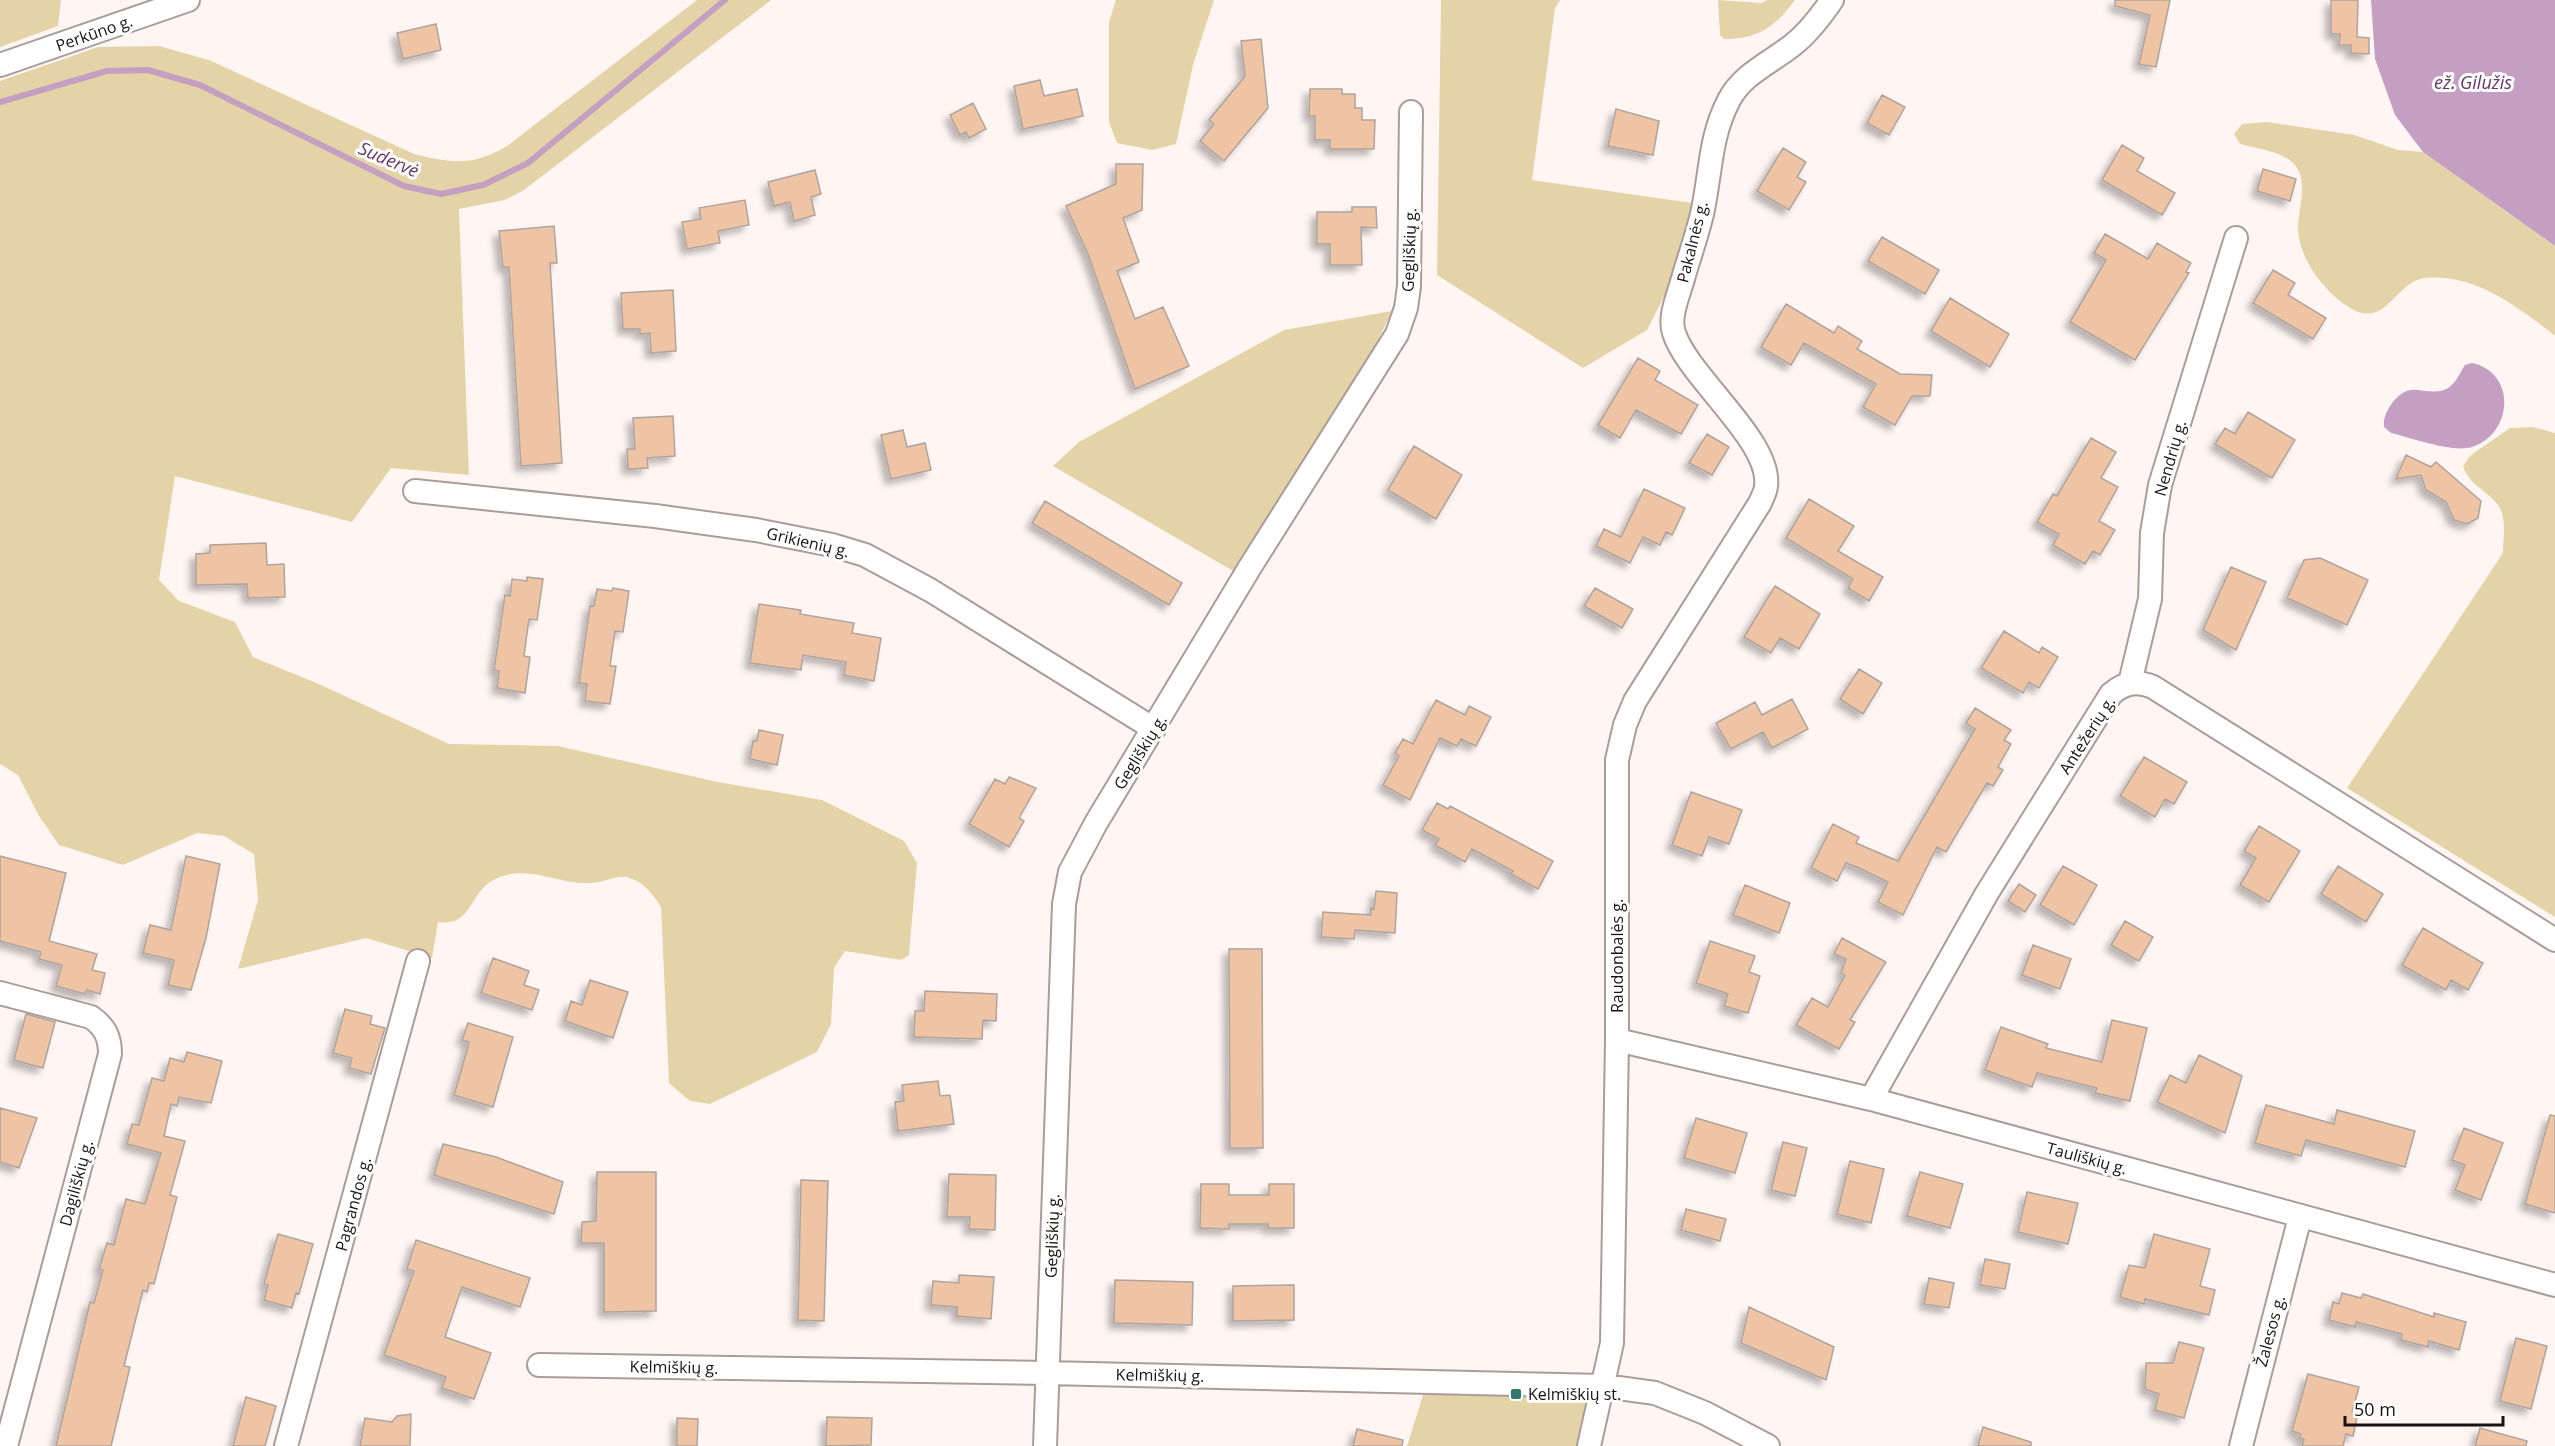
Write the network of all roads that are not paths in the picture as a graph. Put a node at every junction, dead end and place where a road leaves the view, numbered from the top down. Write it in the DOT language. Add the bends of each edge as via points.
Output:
graph roads {
  1 [pos="188,0"];
  2 [pos="1832,0"];
  3 [pos="0,65"];
  4 [pos="1411,112"];
  5 [pos="2236,238"];
  6 [pos="415,491"];
  7 [pos="1760,503"];
  8 [pos="2130,683"];
  9 [pos="1154,729"];
  10 [pos="2555,940"];
  11 [pos="418,961"];
  12 [pos="0,993"];
  13 [pos="1617,1040"];
  14 [pos="1871,1099"];
  15 [pos="2300,1216"];
  16 [pos="2555,1285"];
  17 [pos="539,1365"];
  18 [pos="1047,1373"];
  19 [pos="1604,1386"];
  20 [pos="6,1446"];
  21 [pos="286,1446"];
  22 [pos="1045,1446"];
  23 [pos="1589,1446"];
  24 [pos="1768,1446"];
  25 [pos="2241,1446"];
  1 -- 3 [label="street, Perkūno g."];
  2 -- 7 [label="street, Pakalnės g." via="1795,44 1748,76 1729,98 1717,129 1702,213 1674,307 1673,332 1677,339 1758,451 1766,486"];
  4 -- 9 [label="street, Gegliškių g." via="1410,286 1396,334"];
  5 -- 8 [label="street, Nendrių g." via="2160,485 2152,533 2150,599"];
  6 -- 9 [label="street, Grikienių g." via="756,530 865,555 930,590"];
  7 -- 13 [label="street, Raudonbalės g." via="1635,701 1625,725 1617,759"];
  8 -- 10 [label="street, Antežerių g." via="2153,687"];
  8 -- 14 [label="street, Antežerių g." via="2111,694 2000,873"];
  9 -- 18 [label="street, Gegliškių g." via="1070,872 1064,904"];
  11 -- 21 [label="street, Pagrandos g."];
  12 -- 20 [label="street, Dagiliškių g." via="91,1017 103,1025 110,1041 110,1054"];
  13 -- 14 [label="street, Tauliškių g."];
  13 -- 19 [label="street, Raudonbalės g." via="1612,1343"];
  14 -- 15 [label="street, Tauliškių g."];
  15 -- 16 [label="street, Tauliškių g."];
  15 -- 25 [label="street, Žalesos g."];
  17 -- 18 [label="street, Kelmiškių g."];
  18 -- 19 [label="street, Kelmiškių g."];
  18 -- 22 [label="street, Gegliškių g."];
  19 -- 23 [label="street, Raudonbalės g."];
  19 -- 24 [label="street, Kelmiškių g." via="1655,1393 1705,1413"];
}
